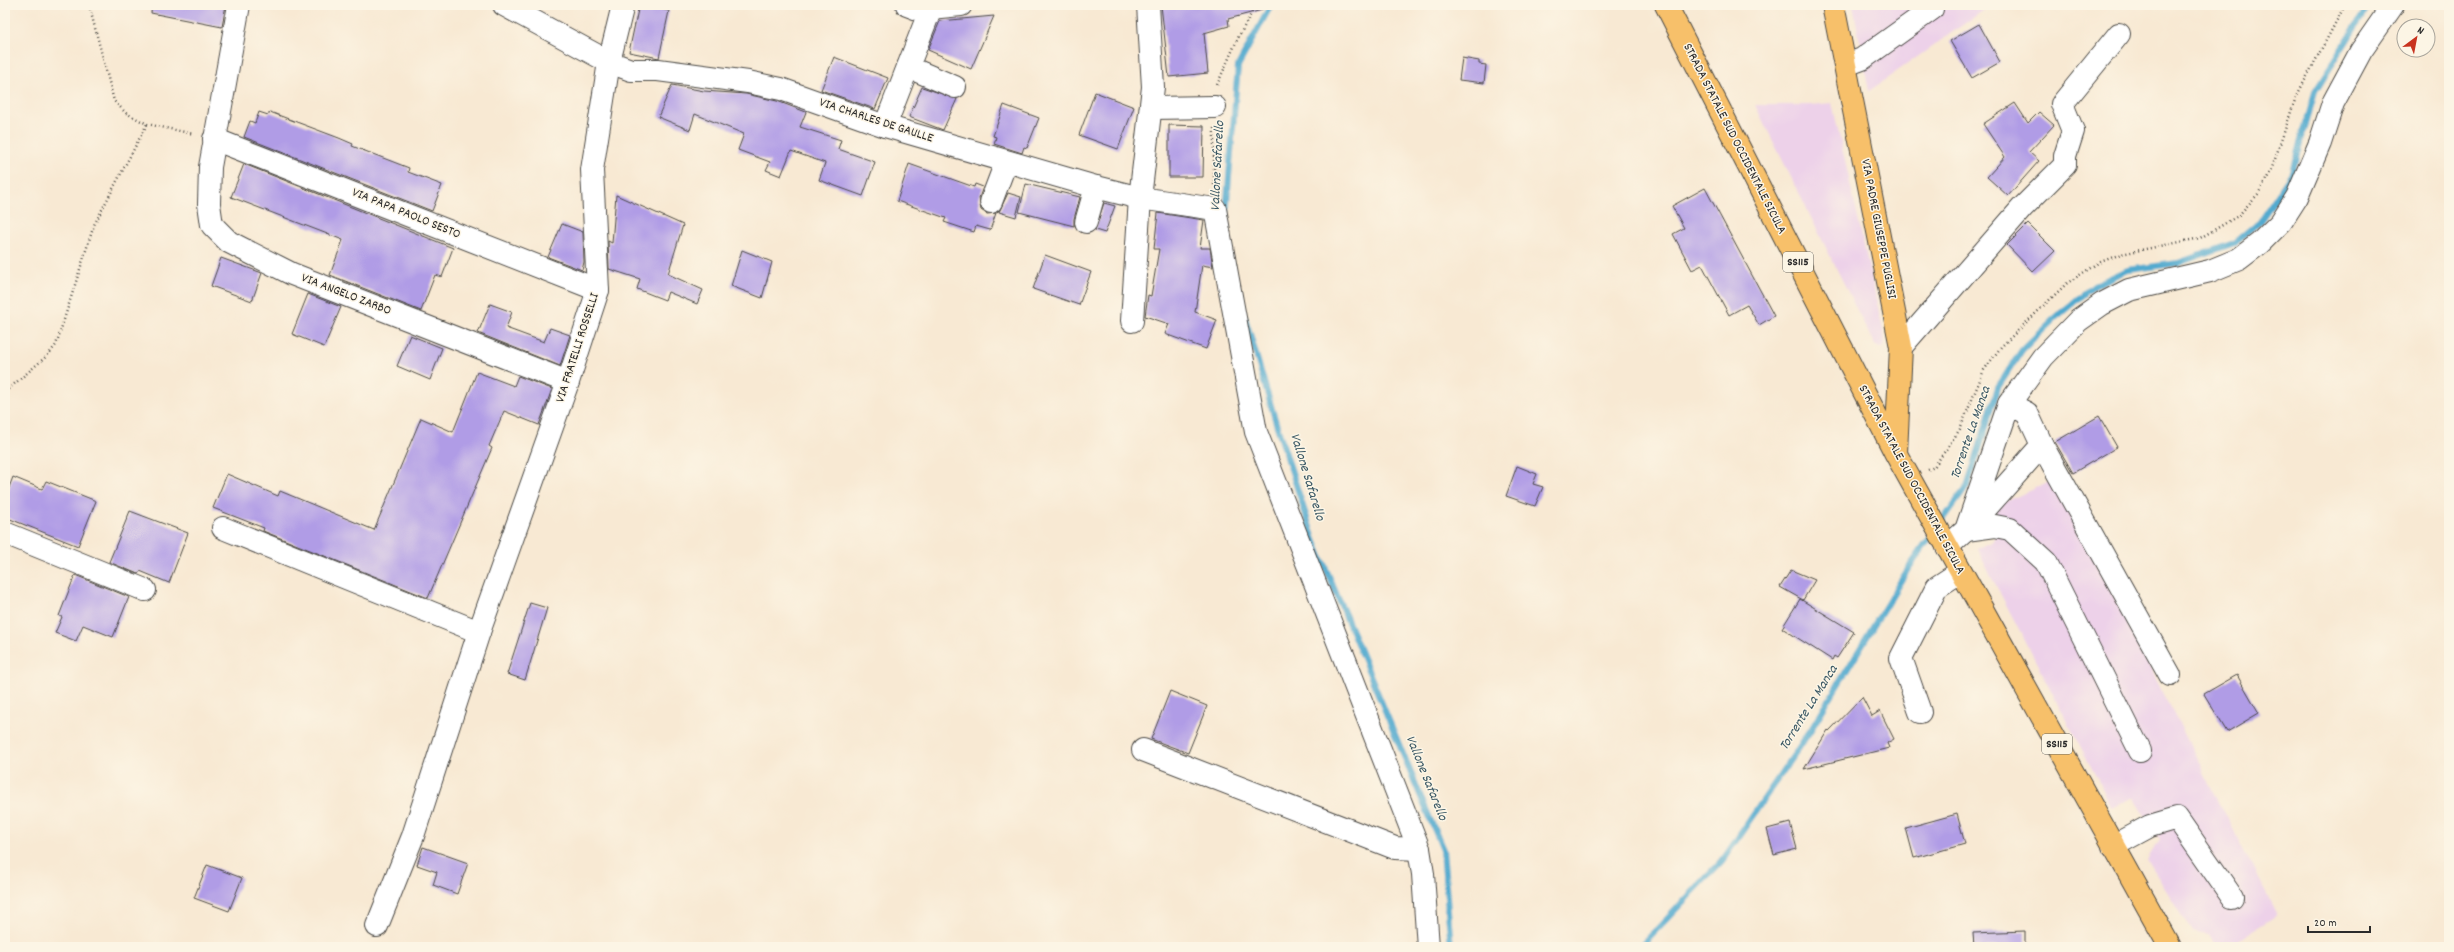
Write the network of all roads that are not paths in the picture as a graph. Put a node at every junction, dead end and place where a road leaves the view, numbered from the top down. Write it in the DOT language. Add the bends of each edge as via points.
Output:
graph roads {
  1 [pos="239,5"];
  2 [pos="504,5"];
  3 [pos="623,5"];
  4 [pos="908,5"];
  5 [pos="961,5"];
  6 [pos="1148,5"];
  7 [pos="1666,5"];
  8 [pos="1833,5"];
  9 [pos="2393,5"];
  10 [pos="930,9"];
  11 [pos="1932,9"];
  12 [pos="2120,34"];
  13 [pos="609,62"];
  14 [pos="1846,65"];
  15 [pos="908,67"];
  16 [pos="955,87"];
  17 [pos="1215,107"];
  18 [pos="1152,108"];
  19 [pos="885,126"];
  20 [pos="214,138"];
  21 [pos="1006,162"];
  22 [pos="1096,187"];
  23 [pos="1140,198"];
  24 [pos="991,202"];
  25 [pos="1086,222"];
  26 [pos="598,290"];
  27 [pos="1132,321"];
  28 [pos="1901,347"];
  29 [pos="568,382"];
  30 [pos="2009,404"];
  31 [pos="2042,445"];
  32 [pos="1896,454"];
  33 [pos="223,528"];
  34 [pos="1966,530"];
  35 [pos="5,533"];
  36 [pos="1945,544"];
  37 [pos="1960,572"];
  38 [pos="145,590"];
  39 [pos="479,632"];
  40 [pos="2170,675"];
  41 [pos="1920,712"];
  42 [pos="1143,750"];
  43 [pos="2140,751"];
  44 [pos="2113,846"];
  45 [pos="1419,849"];
  46 [pos="2232,897"];
  47 [pos="377,926"];
  48 [pos="1428,947"];
  49 [pos="2170,947"];
  1 -- 20 [label="street, VIA ANGELO ZARBO"];
  2 -- 13 [label="street, VIA CHARLES DE GAULLE"];
  3 -- 13 [label="street, VIA FRATELLI ROSSELLI"];
  4 -- 10 [label="street"];
  5 -- 10 [label="street"];
  6 -- 18 [label="street"];
  7 -- 32 [label="main road, STRADA STATALE SUD OCCIDENTALE SICULA / SS115"];
  8 -- 14 [label="main road, VIA PADRE GIUSEPPE PUGLISI"];
  9 -- 30 [label="street" via="2361,51 2333,103 2320,143 2297,197 2281,222 2239,259 2210,271 2129,290 2102,304 2078,321 2044,356"];
  10 -- 15 [label="street"];
  11 -- 14 [label="street" via="1862,59"];
  12 -- 28 [label="street" via="2062,104 2074,131 2065,156 2065,166 2022,208"];
  13 -- 19 [label="street, VIA CHARLES DE GAULLE" via="631,70 658,70 781,89"];
  13 -- 26 [label="street, VIA FRATELLI ROSSELLI" via="592,170"];
  14 -- 28 [label="main road, VIA PADRE GIUSEPPE PUGLISI"];
  15 -- 16 [label="street"];
  15 -- 19 [label="street"];
  17 -- 18 [label="street"];
  18 -- 23 [label="street"];
  19 -- 21 [label="street, VIA CHARLES DE GAULLE"];
  20 -- 26 [label="street, VIA PAPA PAOLO SESTO"];
  20 -- 29 [label="street, VIA ANGELO ZARBO" via="209,204 212,225 228,242 292,274"];
  21 -- 22 [label="street, VIA CHARLES DE GAULLE"];
  21 -- 24 [label="street"];
  22 -- 23 [label="street, VIA CHARLES DE GAULLE"];
  22 -- 25 [label="street"];
  23 -- 27 [label="street"];
  23 -- 45 [label="street, VIA CHARLES DE GAULLE" via="1215,209 1256,432"];
  26 -- 29 [label="street, VIA FRATELLI ROSSELLI"];
  28 -- 32 [label="main road, VIA PADRE GIUSEPPE PUGLISI"];
  29 -- 39 [label="street, VIA FRATELLI ROSSELLI"];
  30 -- 31 [label="street" via="2027,413"];
  30 -- 34 [label="street"];
  31 -- 34 [label="street"];
  31 -- 40 [label="street"];
  32 -- 36 [label="main road, STRADA STATALE SUD OCCIDENTALE SICULA / SS115"];
  33 -- 39 [label="street"];
  34 -- 36 [label="street"];
  34 -- 43 [label="street" via="1995,526 2010,529 2046,562"];
  35 -- 38 [label="street"];
  36 -- 37 [label="main road, STRADA STATALE SUD OCCIDENTALE SICULA / SS115"];
  37 -- 41 [label="street" via="1937,586 1900,658"];
  37 -- 44 [label="main road, STRADA STATALE SUD OCCIDENTALE SICULA / SS115"];
  39 -- 47 [label="street, VIA FRATELLI ROSSELLI" via="413,836"];
  42 -- 45 [label="street" via="1395,848"];
  44 -- 46 [label="street" via="2150,826 2177,818"];
  44 -- 49 [label="main road, STRADA STATALE SUD OCCIDENTALE SICULA / SS115"];
  45 -- 48 [label="street"];
}
